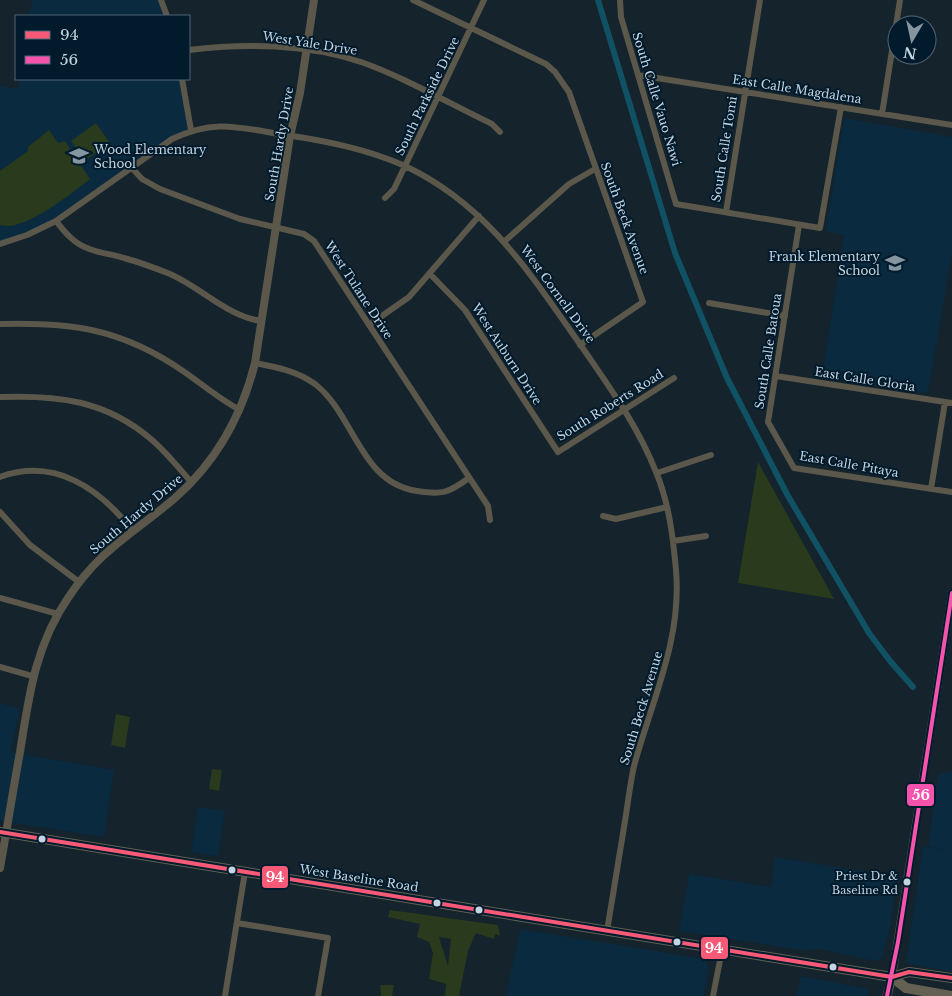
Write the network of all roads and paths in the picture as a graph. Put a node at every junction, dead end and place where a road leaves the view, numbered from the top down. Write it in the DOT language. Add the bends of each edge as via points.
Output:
graph roads {
  1 [pos="161,0"];
  2 [pos="314,0"];
  3 [pos="413,0"];
  4 [pos="484,0"];
  5 [pos="620,0"];
  6 [pos="760,0"];
  7 [pos="900,0"];
  8 [pos="167,15"];
  9 [pos="471,28"];
  10 [pos="190,50"];
  11 [pos="306,51"];
  12 [pos="638,75"];
  13 [pos="182,80"];
  14 [pos="745,91"];
  15 [pos="438,98"];
  16 [pos="841,107"];
  17 [pos="882,114"];
  18 [pos="952,125"];
  19 [pos="191,130"];
  20 [pos="500,132"];
  21 [pos="290,136"];
  22 [pos="405,166"];
  23 [pos="131,167"];
  24 [pos="595,169"];
  25 [pos="384,198"];
  26 [pos="726,212"];
  27 [pos="479,216"];
  28 [pos="56,220"];
  29 [pos="800,225"];
  30 [pos="276,228"];
  31 [pos="505,241"];
  32 [pos="0,244"];
  33 [pos="430,274"];
  34 [pos="709,303"];
  35 [pos="785,316"];
  36 [pos="262,321"];
  37 [pos="0,324"];
  38 [pos="369,325"];
  39 [pos="580,345"];
  40 [pos="255,363"];
  41 [pos="776,376"];
  42 [pos="674,378"];
  43 [pos="0,397"];
  44 [pos="948,403"];
  45 [pos="626,409"];
  46 [pos="240,410"];
  47 [pos="768,422"];
  48 [pos="558,452"];
  49 [pos="711,455"];
  50 [pos="657,473"];
  51 [pos="0,477"];
  52 [pos="470,478"];
  53 [pos="191,482"];
  54 [pos="931,489"];
  55 [pos="952,492"];
  56 [pos="667,507"];
  57 [pos="0,512"];
  58 [pos="603,516"];
  59 [pos="490,520"];
  60 [pos="132,530"];
  61 [pos="706,536"];
  62 [pos="673,541"];
  63 [pos="79,582"];
  64 [pos="952,593"];
  65 [pos="0,598"];
  66 [pos="58,614"];
  67 [pos="949,625"];
  68 [pos="0,667"];
  69 [pos="32,676"];
  70 [pos="3,832"];
  71 [pos="0,868"];
  72 [pos="245,872"];
  73 [pos="237,924"];
  74 [pos="607,931"];
  75 [pos="722,950"];
  76 [pos="892,977"];
  77 [pos="952,978"];
  78 [pos="228,996"];
  79 [pos="318,996"];
  80 [pos="713,996"];
  81 [pos="887,996"];
  82 [pos="952,996"];
  1 -- 8 [label="street"];
  2 -- 11 [label="street, South Hardy Drive"];
  3 -- 9 [label="street"];
  4 -- 9 [label="street, South Parkside Drive"];
  5 -- 12 [label="street, South Calle Vauo Nawi" via="621,16"];
  6 -- 14 [label="street, South Calle Tomi"];
  7 -- 17 [label="street"];
  9 -- 15 [label="street, South Parkside Drive"];
  9 -- 24 [label="street, South Beck Avenue" via="546,64 555,72 569,92"];
  10 -- 11 [label="street, West Yale Drive" via="232,45"];
  11 -- 15 [label="street, West Yale Drive" via="361,62"];
  11 -- 21 [label="street, South Hardy Drive"];
  12 -- 14 [label="street, East Calle Magdalena"];
  12 -- 26 [label="street, South Calle Vauo Nawi" via="676,204"];
  13 -- 19 [label="street"];
  14 -- 16 [label="street, East Calle Magdalena"];
  14 -- 26 [label="street, South Calle Tomi"];
  15 -- 20 [label="street, West Yale Drive" via="492,124"];
  15 -- 22 [label="street, South Parkside Drive"];
  16 -- 17 [label="street, East Calle Magdalena"];
  16 -- 29 [label="street" via="820,228"];
  17 -- 18 [label="street, East Calle Magdalena"];
  19 -- 21 [label="street, West Cornell Drive" via="213,125 233,126"];
  19 -- 23 [label="street, West Cornell Drive"];
  21 -- 22 [label="street, West Cornell Drive" via="362,150"];
  21 -- 30 [label="street, South Hardy Drive"];
  22 -- 25 [label="street, South Parkside Drive" via="394,189"];
  22 -- 27 [label="street, West Cornell Drive" via="457,198"];
  23 -- 28 [label="street, West Cornell Drive"];
  23 -- 30 [label="street, West Tulane Drive" via="142,179 160,189"];
  24 -- 31 [label="street" via="569,184"];
  24 -- 39 [label="street, South Beck Avenue" via="643,302"];
  26 -- 29 [label="street"];
  27 -- 31 [label="street, West Cornell Drive"];
  27 -- 33 [label="street"];
  28 -- 32 [label="street, West Cornell Drive"];
  28 -- 36 [label="street" via="67,235 86,248 171,275 198,288 233,312"];
  29 -- 35 [label="street, South Calle Batoua"];
  30 -- 36 [label="street, South Hardy Drive"];
  30 -- 38 [label="street, West Tulane Drive" via="304,234 314,241"];
  31 -- 39 [label="street, West Cornell Drive"];
  33 -- 38 [label="street" via="400,305"];
  33 -- 48 [label="street, West Auburn Drive" via="465,310"];
  34 -- 35 [label="street"];
  35 -- 41 [label="street, South Calle Batoua"];
  36 -- 40 [label="street, South Hardy Drive"];
  37 -- 46 [label="street" via="68,325 128,341 163,358"];
  38 -- 52 [label="street, West Tulane Drive"];
  39 -- 45 [label="street, West Cornell Drive"];
  40 -- 46 [label="street, South Hardy Drive"];
  40 -- 52 [label="street" via="290,370 316,385 332,402 376,471 392,484 410,490 444,493"];
  41 -- 44 [label="street, East Calle Gloria"];
  41 -- 47 [label="street, South Calle Batoua"];
  42 -- 45 [label="street, South Roberts Road"];
  43 -- 53 [label="street" via="72,399 103,410 152,440"];
  44 -- 54 [label="street"];
  45 -- 48 [label="street, South Roberts Road"];
  45 -- 50 [label="street, South Beck Avenue"];
  46 -- 53 [label="street, South Hardy Drive" via="217,450"];
  47 -- 54 [label="street, East Calle Pitaya" via="794,468"];
  49 -- 50 [label="street"];
  50 -- 56 [label="street, South Beck Avenue"];
  51 -- 60 [label="street" via="45,472 75,480 103,498"];
  52 -- 59 [label="street, West Tulane Drive" via="488,506"];
  53 -- 60 [label="street, South Hardy Drive"];
  54 -- 55 [label="street, East Calle Pitaya"];
  56 -- 58 [label="street" via="616,519"];
  56 -- 62 [label="street, South Beck Avenue"];
  57 -- 63 [label="street" via="30,545"];
  60 -- 63 [label="street, South Hardy Drive" via="107,551"];
  61 -- 62 [label="street"];
  62 -- 74 [label="street, South Beck Avenue" via="677,599 671,646 634,767"];
  63 -- 66 [label="street, South Hardy Drive"];
  64 -- 67 [label="street"];
  65 -- 66 [label="street"];
  66 -- 69 [label="street, South Hardy Drive"];
  67 -- 76 [label="street"];
  68 -- 69 [label="street"];
  69 -- 70 [label="street, South Hardy Drive"];
  70 -- 71 [label="street, South Hardy Drive"];
  70 -- 72 [label="main road, West Baseline Road"];
  72 -- 73 [label="street"];
  72 -- 74 [label="main road, West Baseline Road"];
  73 -- 78 [label="street"];
  73 -- 79 [label="street" via="328,938"];
  74 -- 75 [label="main road, West Baseline Road"];
  75 -- 76 [label="main road, West Baseline Road"];
  75 -- 80 [label="street"];
  76 -- 77 [label="main road, West Baseline Road" via="909,972"];
  76 -- 81 [label="main road"];
  76 -- 82 [label="main road, West Baseline Road" via="906,988"];
}
